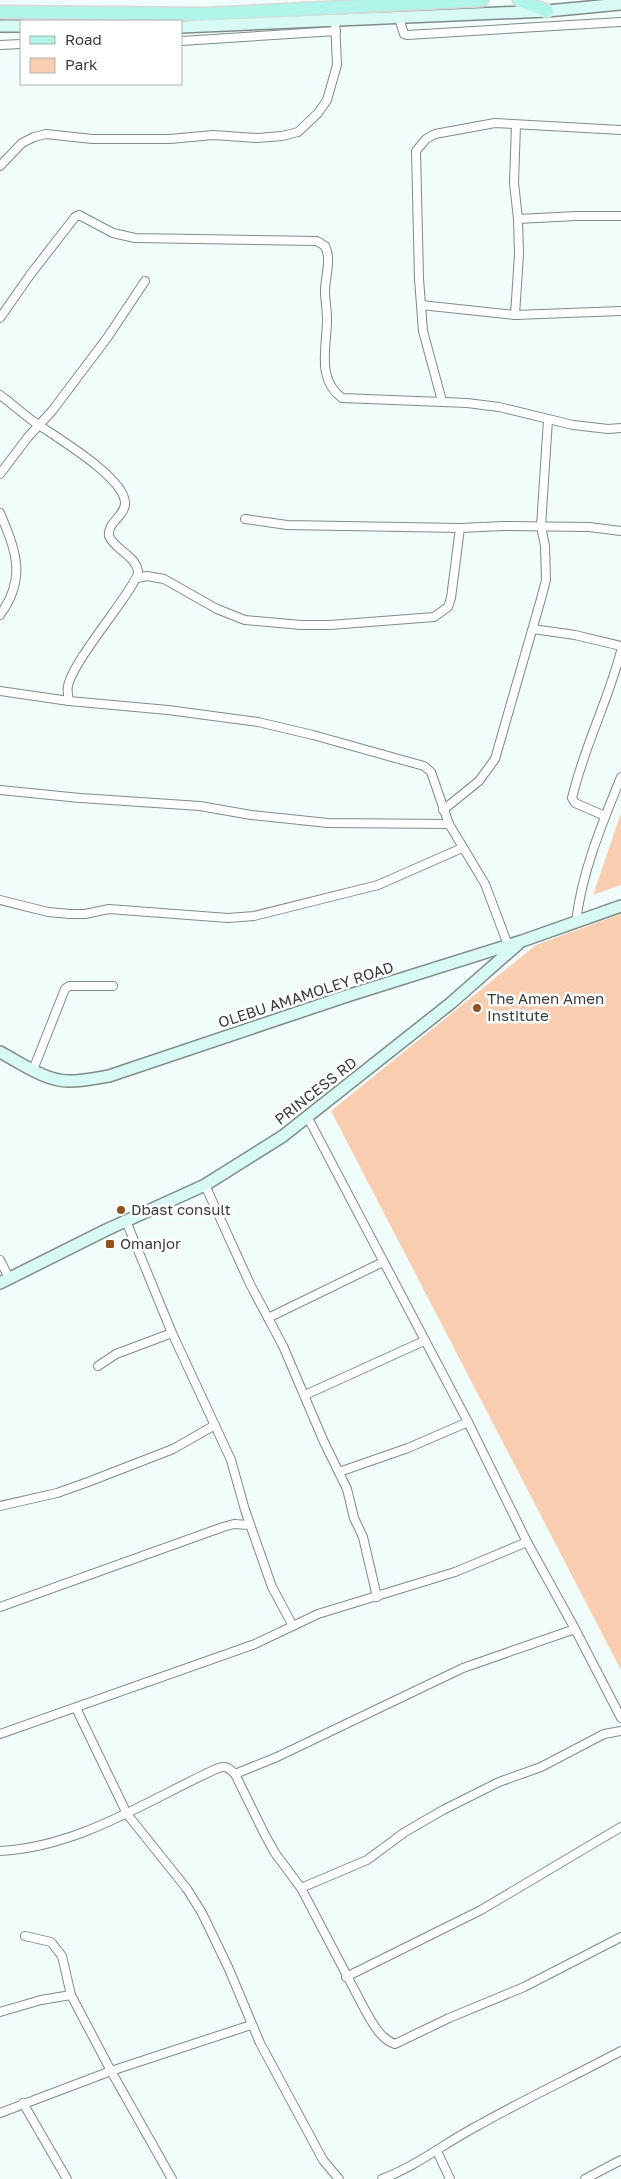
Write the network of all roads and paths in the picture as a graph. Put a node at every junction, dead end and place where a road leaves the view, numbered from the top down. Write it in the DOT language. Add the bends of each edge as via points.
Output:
graph roads {
  1 [pos="482,0"];
  2 [pos="519,0"];
  3 [pos="621,4"];
  4 [pos="244,6"];
  5 [pos="547,11"];
  6 [pos="0,12"];
  7 [pos="399,18"];
  8 [pos="297,22"];
  9 [pos="621,22"];
  10 [pos="0,26"];
  11 [pos="20,26"];
  12 [pos="182,26"];
  13 [pos="195,26"];
  14 [pos="335,26"];
  15 [pos="297,34"];
  16 [pos="182,41"];
  17 [pos="193,41"];
  18 [pos="20,44"];
  19 [pos="0,45"];
  20 [pos="516,124"];
  21 [pos="621,130"];
  22 [pos="0,166"];
  23 [pos="621,216"];
  24 [pos="518,219"];
  25 [pos="145,281"];
  26 [pos="421,305"];
  27 [pos="621,311"];
  28 [pos="515,315"];
  29 [pos="0,318"];
  30 [pos="0,395"];
  31 [pos="442,401"];
  32 [pos="548,420"];
  33 [pos="40,425"];
  34 [pos="621,428"];
  35 [pos="0,474"];
  36 [pos="0,513"];
  37 [pos="245,519"];
  38 [pos="541,526"];
  39 [pos="460,528"];
  40 [pos="621,531"];
  41 [pos="137,578"];
  42 [pos="0,615"];
  43 [pos="533,628"];
  44 [pos="621,646"];
  45 [pos="621,651"];
  46 [pos="0,691"];
  47 [pos="69,701"];
  48 [pos="621,777"];
  49 [pos="0,790"];
  50 [pos="443,810"];
  51 [pos="605,816"];
  52 [pos="449,824"];
  53 [pos="462,848"];
  54 [pos="0,900"];
  55 [pos="621,906"];
  56 [pos="576,922"];
  57 [pos="522,941"];
  58 [pos="508,945"];
  59 [pos="113,986"];
  60 [pos="0,1052"];
  61 [pos="33,1070"];
  62 [pos="308,1118"];
  63 [pos="205,1185"];
  64 [pos="126,1221"];
  65 [pos="0,1260"];
  66 [pos="384,1262"];
  67 [pos="4,1280"];
  68 [pos="268,1318"];
  69 [pos="172,1333"];
  70 [pos="424,1340"];
  71 [pos="98,1366"];
  72 [pos="305,1395"];
  73 [pos="468,1422"];
  74 [pos="215,1425"];
  75 [pos="340,1472"];
  76 [pos="0,1506"];
  77 [pos="249,1525"];
  78 [pos="527,1542"];
  79 [pos="377,1597"];
  80 [pos="0,1607"];
  81 [pos="293,1626"];
  82 [pos="575,1629"];
  83 [pos="76,1708"];
  84 [pos="621,1718"];
  85 [pos="621,1730"];
  86 [pos="0,1734"];
  87 [pos="235,1774"];
  88 [pos="127,1814"];
  89 [pos="621,1827"];
  90 [pos="0,1851"];
  91 [pos="301,1888"];
  92 [pos="25,1936"];
  93 [pos="621,1937"];
  94 [pos="346,1977"];
  95 [pos="71,1995"];
  96 [pos="0,2012"];
  97 [pos="251,2025"];
  98 [pos="621,2051"];
  99 [pos="111,2071"];
  100 [pos="23,2103"];
  101 [pos="0,2113"];
  102 [pos="437,2151"];
  103 [pos="621,2160"];
  104 [pos="67,2179"];
  105 [pos="172,2179"];
  106 [pos="339,2179"];
  107 [pos="382,2179"];
  108 [pos="450,2179"];
  109 [pos="585,2179"];
  1 -- 4 [label="main road"];
  2 -- 5 [label="main road"];
  3 -- 5 [label="street"];
  4 -- 6 [label="main road" via="206,14"];
  5 -- 7 [label="street"];
  7 -- 9 [label="street" via="407,35"];
  7 -- 14 [label="street"];
  8 -- 13 [label="street"];
  8 -- 14 [label="street"];
  8 -- 15 [label="street"];
  10 -- 11 [label="street"];
  12 -- 13 [label="street"];
  13 -- 17 [label="street"];
  14 -- 15 [label="street"];
  14 -- 22 [label="street" via="337,65 327,100 298,132 257,138 212,135 170,139 92,139 46,134 22,143"];
  15 -- 17 [label="street"];
  16 -- 17 [label="street"];
  18 -- 19 [label="street"];
  20 -- 21 [label="street"];
  20 -- 24 [label="street" via="514,183"];
  20 -- 26 [label="street" via="495,123 435,134 426,138 416,151"];
  23 -- 24 [label="street"];
  24 -- 28 [label="street"];
  25 -- 33 [label="street" via="107,338"];
  26 -- 28 [label="street"];
  26 -- 31 [label="street" via="423,330"];
  27 -- 28 [label="street"];
  29 -- 31 [label="street" via="55,242 80,215 113,233 136,238 317,241 328,254 324,369 332,389 349,400"];
  30 -- 33 [label="street"];
  31 -- 32 [label="street" via="499,407"];
  32 -- 34 [label="street"];
  32 -- 38 [label="street"];
  33 -- 35 [label="street"];
  33 -- 41 [label="street" via="94,464 119,489 125,500 124,510 110,528 109,536 134,561 138,568"];
  36 -- 42 [label="street" via="13,545 17,571 16,584"];
  37 -- 39 [label="street" via="287,525"];
  38 -- 39 [label="street"];
  38 -- 40 [label="street"];
  38 -- 43 [label="street" via="546,580"];
  39 -- 41 [label="street" via="451,598 448,607 434,617 330,626 245,620 217,609 164,579"];
  41 -- 47 [label="street" via="72,675 68,687"];
  43 -- 44 [label="street"];
  43 -- 50 [label="street" via="495,759 480,781"];
  45 -- 51 [label="street" via="613,683 572,798 575,803"];
  46 -- 47 [label="street"];
  47 -- 50 [label="street" via="258,722 417,763 431,772"];
  48 -- 51 [label="street"];
  49 -- 52 [label="street" via="200,806 328,823"];
  50 -- 52 [label="street"];
  51 -- 56 [label="street" via="580,891"];
  52 -- 53 [label="street"];
  53 -- 54 [label="street" via="378,885 254,916 228,918 109,909 70,914"];
  53 -- 58 [label="street" via="485,884"];
  55 -- 56 [label="street, OLEBU AMAMOLEY ROAD"];
  56 -- 57 [label="street, OLEBU AMAMOLEY ROAD"];
  57 -- 58 [label="street, OLEBU AMAMOLEY ROAD"];
  57 -- 62 [label="street, PRINCESS RD" via="460,996"];
  58 -- 61 [label="street, OLEBU AMAMOLEY ROAD" via="109,1076 67,1081"];
  59 -- 61 [label="street" via="69,986 65,989"];
  60 -- 61 [label="street, OLEBU AMAMOLEY ROAD"];
  62 -- 63 [label="street, PRINCESS RD"];
  62 -- 66 [label="street"];
  63 -- 64 [label="street, PRINCESS RD"];
  63 -- 68 [label="street"];
  64 -- 67 [label="street, PRINCESS RD"];
  64 -- 69 [label="street"];
  65 -- 67 [label="street"];
  66 -- 68 [label="street"];
  66 -- 70 [label="street"];
  68 -- 72 [label="street"];
  69 -- 71 [label="street" via="116,1354"];
  69 -- 74 [label="street"];
  70 -- 72 [label="street"];
  70 -- 73 [label="street"];
  72 -- 75 [label="street"];
  73 -- 75 [label="street"];
  73 -- 78 [label="street"];
  74 -- 76 [label="street" via="173,1449 88,1482"];
  74 -- 77 [label="street" via="231,1460"];
  75 -- 79 [label="street" via="363,1537"];
  77 -- 80 [label="street" via="223,1527"];
  77 -- 81 [label="street" via="272,1587"];
  78 -- 79 [label="street" via="455,1572"];
  78 -- 82 [label="street"];
  79 -- 81 [label="street" via="318,1614"];
  81 -- 83 [label="street" via="255,1644"];
  82 -- 84 [label="street"];
  82 -- 87 [label="street" via="463,1668"];
  83 -- 86 [label="street"];
  83 -- 88 [label="street"];
  85 -- 91 [label="street" via="604,1734 541,1766 491,1786 405,1832 367,1860"];
  87 -- 88 [label="street" via="224,1766"];
  87 -- 91 [label="street" via="275,1853"];
  88 -- 90 [label="street" via="58,1840 23,1850"];
  88 -- 97 [label="street" via="202,1912"];
  89 -- 94 [label="street" via="487,1907"];
  91 -- 94 [label="street"];
  92 -- 95 [label="street" via="51,1942 62,1956"];
  93 -- 94 [label="street" via="524,1987 395,2044 388,2042 376,2028"];
  95 -- 96 [label="street"];
  95 -- 99 [label="street"];
  97 -- 99 [label="street"];
  97 -- 106 [label="street" via="323,2160"];
  98 -- 102 [label="street" via="517,2103"];
  99 -- 100 [label="street"];
  99 -- 105 [label="street"];
  100 -- 101 [label="street"];
  100 -- 104 [label="street"];
  102 -- 107 [label="street"];
  102 -- 108 [label="street"];
  103 -- 109 [label="street"];
}
